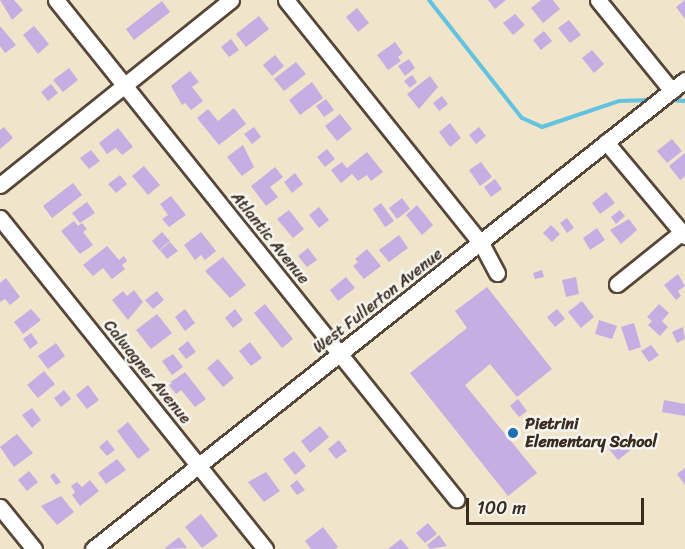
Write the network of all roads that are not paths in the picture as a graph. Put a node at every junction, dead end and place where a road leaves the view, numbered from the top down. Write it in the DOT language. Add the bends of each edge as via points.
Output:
graph roads {
  1 [pos="56,0"];
  2 [pos="231,0"];
  3 [pos="286,0"];
  4 [pos="598,0"];
  5 [pos="685,80"];
  6 [pos="124,85"];
  7 [pos="671,92"];
  8 [pos="606,142"];
  9 [pos="0,184"];
  10 [pos="0,218"];
  11 [pos="683,234"];
  12 [pos="481,243"];
  13 [pos="497,273"];
  14 [pos="617,284"];
  15 [pos="339,354"];
  16 [pos="199,466"];
  17 [pos="456,499"];
  18 [pos="0,507"];
  19 [pos="34,549"];
  20 [pos="93,549"];
  21 [pos="265,549"];
  1 -- 6 [label="street, Atlantic Avenue"];
  2 -- 6 [label="street"];
  3 -- 12 [label="street"];
  4 -- 7 [label="street"];
  5 -- 7 [label="street, West Fullerton Avenue"];
  6 -- 9 [label="street"];
  6 -- 15 [label="street, Atlantic Avenue"];
  7 -- 8 [label="street, West Fullerton Avenue"];
  8 -- 11 [label="street"];
  8 -- 12 [label="street, West Fullerton Avenue"];
  10 -- 16 [label="street, Calwagner Avenue"];
  11 -- 14 [label="street"];
  12 -- 13 [label="street"];
  12 -- 15 [label="street, West Fullerton Avenue"];
  15 -- 16 [label="street, West Fullerton Avenue"];
  15 -- 17 [label="street, Atlantic Avenue"];
  16 -- 20 [label="street, West Fullerton Avenue"];
  16 -- 21 [label="street, Calwagner Avenue"];
  18 -- 19 [label="street"];
}
